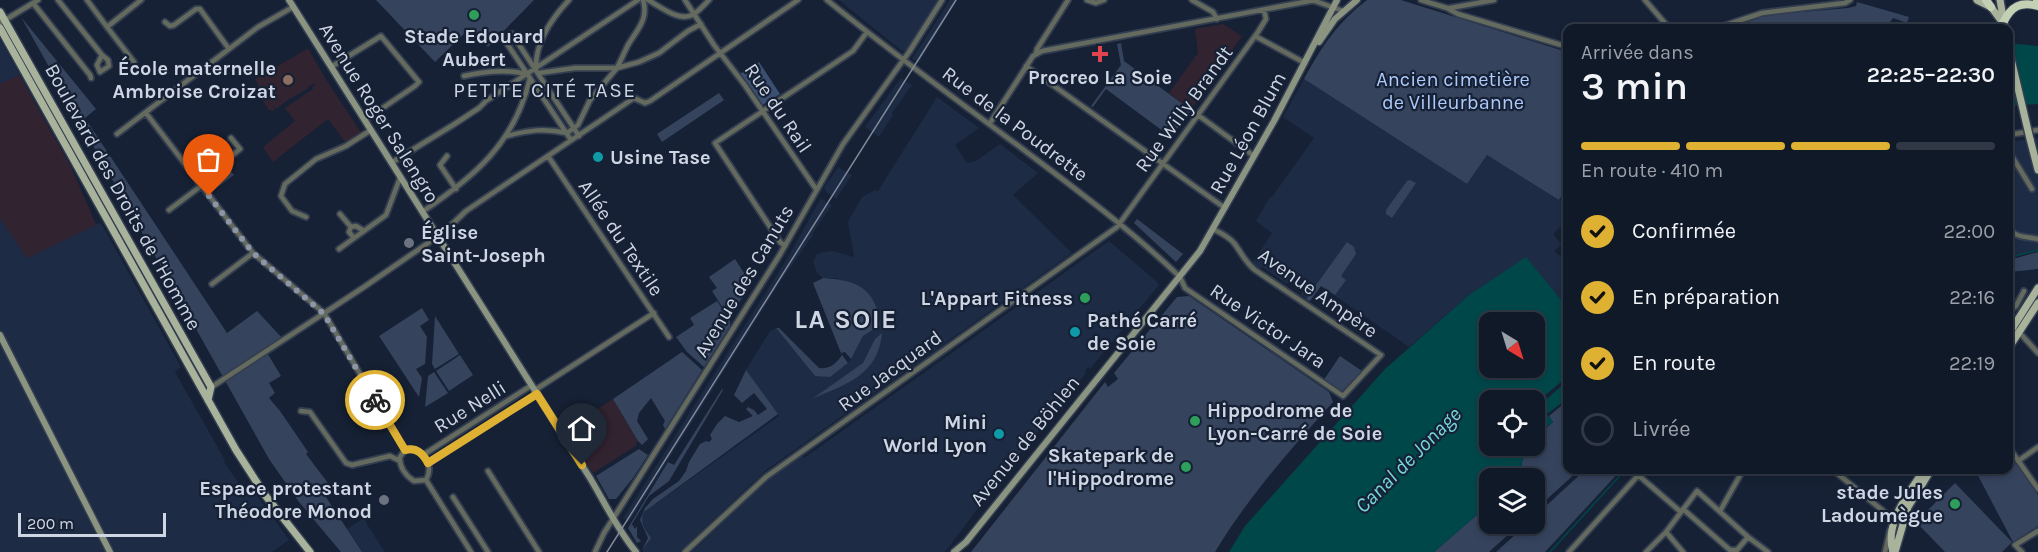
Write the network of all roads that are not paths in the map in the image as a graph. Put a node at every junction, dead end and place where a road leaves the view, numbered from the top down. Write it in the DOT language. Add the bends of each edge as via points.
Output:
graph roads {
  1 [pos="58,0"];
  2 [pos="87,0"];
  3 [pos="141,0"];
  4 [pos="289,0"];
  5 [pos="569,0"];
  6 [pos="638,0"];
  7 [pos="643,0"];
  8 [pos="648,0"];
  9 [pos="685,0"];
  10 [pos="709,0"];
  11 [pos="798,0"];
  12 [pos="827,0"];
  13 [pos="942,0"];
  14 [pos="1068,0"];
  15 [pos="1087,0"];
  16 [pos="1104,0"];
  17 [pos="1192,0"];
  18 [pos="1313,0"];
  19 [pos="1337,0"];
  20 [pos="1357,0"];
  21 [pos="1421,0"];
  22 [pos="1494,0"];
  23 [pos="1645,0"];
  24 [pos="1850,0"];
  25 [pos="1977,0"];
  26 [pos="2000,0"];
  27 [pos="36,2"];
  28 [pos="1298,2"];
  29 [pos="1988,3"];
  30 [pos="2038,6"];
  31 [pos="293,7"];
  32 [pos="1447,8"];
  33 [pos="1333,9"];
  34 [pos="1264,10"];
  35 [pos="1343,11"];
  36 [pos="0,12"];
  37 [pos="694,14"];
  38 [pos="1217,19"];
  39 [pos="2,22"];
  40 [pos="165,22"];
  41 [pos="701,24"];
  42 [pos="1666,24"];
  43 [pos="1729,24"];
  44 [pos="2003,24"];
  45 [pos="2004,24"];
  46 [pos="2005,24"];
  47 [pos="107,27"];
  48 [pos="0,28"];
  49 [pos="867,32"];
  50 [pos="1255,36"];
  51 [pos="1563,45"];
  52 [pos="229,49"];
  53 [pos="720,52"];
  54 [pos="102,55"];
  55 [pos="1035,55"];
  56 [pos="903,59"];
  57 [pos="134,62"];
  58 [pos="1305,63"];
  59 [pos="1026,66"];
  60 [pos="331,67"];
  61 [pos="2013,67"];
  62 [pos="617,68"];
  63 [pos="537,71"];
  64 [pos="464,76"];
  65 [pos="529,76"];
  66 [pos="91,78"];
  67 [pos="763,111"];
  68 [pos="146,113"];
  69 [pos="1198,115"];
  70 [pos="364,120"];
  71 [pos="990,123"];
  72 [pos="575,128"];
  73 [pos="371,130"];
  74 [pos="2038,130"];
  75 [pos="567,133"];
  76 [pos="117,134"];
  77 [pos="2013,134"];
  78 [pos="507,136"];
  79 [pos="579,136"];
  80 [pos="231,138"];
  81 [pos="571,140"];
  82 [pos="447,156"];
  83 [pos="548,156"];
  84 [pos="1254,156"];
  85 [pos="2013,158"];
  86 [pos="391,163"];
  87 [pos="1164,163"];
  88 [pos="2038,170"];
  89 [pos="400,178"];
  90 [pos="200,184"];
  91 [pos="456,189"];
  92 [pos="816,189"];
  93 [pos="2032,189"];
  94 [pos="1225,208"];
  95 [pos="169,210"];
  96 [pos="422,212"];
  97 [pos="340,214"];
  98 [pos="306,217"];
  99 [pos="1120,222"];
  100 [pos="351,227"];
  101 [pos="1213,229"];
  102 [pos="364,231"];
  103 [pos="2013,232"];
  104 [pos="437,237"];
  105 [pos="354,238"];
  106 [pos="2037,238"];
  107 [pos="785,246"];
  108 [pos="339,249"];
  109 [pos="253,253"];
  110 [pos="1180,277"];
  111 [pos="212,284"];
  112 [pos="2038,288"];
  113 [pos="2024,291"];
  114 [pos="2038,303"];
  115 [pos="2013,308"];
  116 [pos="654,313"];
  117 [pos="324,314"];
  118 [pos="2016,330"];
  119 [pos="2013,332"];
  120 [pos="0,335"];
  121 [pos="669,337"];
  122 [pos="2013,337"];
  123 [pos="2038,353"];
  124 [pos="211,387"];
  125 [pos="535,390"];
  126 [pos="203,392"];
  127 [pos="1343,396"];
  128 [pos="208,400"];
  129 [pos="302,411"];
  130 [pos="2038,447"];
  131 [pos="405,450"];
  132 [pos="2013,454"];
  133 [pos="423,455"];
  134 [pos="400,461"];
  135 [pos="2018,461"];
  136 [pos="428,463"];
  137 [pos="488,471"];
  138 [pos="1741,474"];
  139 [pos="1838,474"];
  140 [pos="1921,474"];
  141 [pos="1929,474"];
  142 [pos="1638,475"];
  143 [pos="426,480"];
  144 [pos="2038,489"];
  145 [pos="453,497"];
  146 [pos="1682,511"];
  147 [pos="1720,511"];
  148 [pos="614,519"];
  149 [pos="1893,519"];
  150 [pos="2038,531"];
  151 [pos="1666,532"];
  152 [pos="1748,537"];
  153 [pos="966,542"];
  154 [pos="635,551"];
  155 [pos="110,552"];
  156 [pos="310,552"];
  157 [pos="471,552"];
  158 [pos="488,552"];
  159 [pos="540,552"];
  160 [pos="595,552"];
  161 [pos="685,552"];
  162 [pos="954,552"];
  163 [pos="961,552"];
  164 [pos="1569,552"];
  165 [pos="1646,552"];
  166 [pos="1683,552"];
  167 [pos="1768,552"];
  168 [pos="1885,552"];
  169 [pos="1894,552"];
  170 [pos="2022,552"];
  1 -- 54 [label="street"];
  2 -- 47 [label="street"];
  3 -- 47 [label="street"];
  4 -- 31 [label="street, Avenue Roger Salengro"];
  5 -- 63 [label="street" via="544,34"];
  6 -- 63 [label="street"];
  7 -- 62 [label="street" via="645,17"];
  8 -- 37 [label="street" via="675,15"];
  9 -- 37 [label="street, Rue du Rail"];
  10 -- 37 [label="street"];
  11 -- 53 [label="street"];
  12 -- 49 [label="street, Rue de la Poudrette"];
  13 -- 56 [label="street, Avenue des Canuts"];
  14 -- 55 [label="street"];
  15 -- 16 [label="street"];
  17 -- 38 [label="street" via="1213,12"];
  18 -- 28 [label="street"];
  18 -- 33 [label="street"];
  19 -- 33 [label="street, Rue Léon Blum"];
  20 -- 35 [label="street"];
  21 -- 32 [label="street"];
  22 -- 32 [label="street"];
  23 -- 42 [label="street"];
  24 -- 43 [label="street" via="1762,13"];
  25 -- 29 [label="main road"];
  26 -- 45 [label="main road"];
  27 -- 39 [label="street"];
  27 -- 66 [label="street"];
  28 -- 34 [label="street"];
  29 -- 44 [label="main road"];
  30 -- 46 [label="highway" via="2018,4"];
  31 -- 52 [label="street"];
  31 -- 60 [label="street, Avenue Roger Salengro"];
  32 -- 51 [label="street"];
  33 -- 35 [label="street"];
  33 -- 58 [label="street, Rue Léon Blum"];
  34 -- 38 [label="street"];
  34 -- 50 [label="street, Rue Willy Brandt" via="1266,19"];
  35 -- 58 [label="street"];
  36 -- 39 [label="main road, Boulevard des Droits de l'Homme"];
  37 -- 41 [label="street, Rue du Rail"];
  38 -- 55 [label="street"];
  39 -- 124 [label="main road, Boulevard des Droits de l'Homme"];
  40 -- 52 [label="street" via="174,25 200,9"];
  41 -- 53 [label="street, Rue du Rail"];
  41 -- 62 [label="street" via="659,53"];
  47 -- 57 [label="street"];
  48 -- 126 [label="main road, Boulevard des Droits de l'Homme"];
  49 -- 56 [label="street, Rue de la Poudrette"];
  49 -- 67 [label="street" via="854,51"];
  50 -- 58 [label="street"];
  50 -- 69 [label="street, Rue Willy Brandt"];
  52 -- 68 [label="street"];
  53 -- 67 [label="street, Rue du Rail"];
  53 -- 79 [label="street" via="650,101 634,98"];
  55 -- 59 [label="street"];
  56 -- 71 [label="street, Rue de la Poudrette"];
  56 -- 92 [label="street, Avenue des Canuts"];
  58 -- 84 [label="street, Rue Léon Blum"];
  59 -- 71 [label="street"];
  59 -- 87 [label="street"];
  60 -- 70 [label="street, Avenue Roger Salengro"];
  60 -- 70 [label="street" via="381,36 419,82"];
  61 -- 88 [label="main road, bridge"];
  62 -- 63 [label="street"];
  62 -- 72 [label="street"];
  63 -- 65 [label="street"];
  63 -- 65 [label="street" via="512,33 504,39"];
  63 -- 72 [label="street"];
  64 -- 65 [label="street" via="516,71"];
  65 -- 75 [label="street"];
  65 -- 78 [label="street" via="523,103"];
  65 -- 86 [label="street"];
  67 -- 92 [label="street, Rue du Rail"];
  67 -- 107 [label="street" via="715,143"];
  68 -- 76 [label="street"];
  68 -- 90 [label="street"];
  69 -- 84 [label="street"];
  69 -- 87 [label="street, Rue Willy Brandt"];
  70 -- 73 [label="street, Avenue Roger Salengro"];
  71 -- 99 [label="street, Rue de la Poudrette"];
  72 -- 75 [label="street"];
  72 -- 79 [label="street"];
  73 -- 86 [label="street, Avenue Roger Salengro"];
  73 -- 98 [label="street" via="346,147 316,159 285,184 281,196 292,211"];
  74 -- 77 [label="street"];
  75 -- 78 [label="street" via="550,129"];
  75 -- 81 [label="street"];
  78 -- 91 [label="street"];
  79 -- 81 [label="street"];
  80 -- 90 [label="street" via="240,149"];
  81 -- 83 [label="street"];
  82 -- 91 [label="street" via="440,165"];
  83 -- 104 [label="street" via="466,211"];
  83 -- 116 [label="street, Allée du Textile"];
  84 -- 94 [label="street, Rue Léon Blum"];
  85 -- 93 [label="street"];
  86 -- 89 [label="street, Avenue Roger Salengro"];
  87 -- 94 [label="street"];
  87 -- 99 [label="street, Rue Willy Brandt"];
  89 -- 96 [label="street, Avenue Roger Salengro"];
  89 -- 102 [label="street" via="389,212"];
  90 -- 95 [label="street"];
  90 -- 109 [label="street"];
  91 -- 96 [label="street"];
  92 -- 107 [label="street, Avenue des Canuts"];
  94 -- 101 [label="street, Rue Léon Blum"];
  96 -- 104 [label="street, Avenue Roger Salengro"];
  97 -- 100 [label="street"];
  99 -- 110 [label="street, Rue de la Poudrette"];
  99 -- 161 [label="street, Rue Jacquard" via="766,477"];
  100 -- 102 [label="street" via="356,225"];
  100 -- 105 [label="street"];
  101 -- 110 [label="street, Rue Léon Blum"];
  101 -- 127 [label="street, Avenue Ampère" via="1235,244 1254,270 1381,356"];
  102 -- 105 [label="street"];
  103 -- 106 [label="street"];
  104 -- 117 [label="street"];
  104 -- 125 [label="street, Avenue Roger Salengro"];
  105 -- 108 [label="street"];
  107 -- 148 [label="street, Avenue des Canuts"];
  109 -- 111 [label="street"];
  109 -- 117 [label="street"];
  110 -- 127 [label="street, Rue Victor Jara" via="1185,288"];
  110 -- 153 [label="street, Avenue de Böhlen"];
  112 -- 118 [label="main road"];
  113 -- 115 [label="street"];
  114 -- 118 [label="main road"];
  116 -- 121 [label="street, Allée du Textile"];
  116 -- 125 [label="street"];
  117 -- 124 [label="street"];
  117 -- 131 [label="street"];
  118 -- 119 [label="main road"];
  118 -- 122 [label="main road"];
  118 -- 123 [label="street"];
  120 -- 155 [label="street"];
  124 -- 126 [label="street"];
  124 -- 128 [label="main road"];
  125 -- 133 [label="street, Rue Nelli"];
  125 -- 136 [label="street, Rue Nelli"];
  125 -- 148 [label="street, Avenue Roger Salengro"];
  126 -- 128 [label="main road, Boulevard des Droits de l'Homme"];
  128 -- 156 [label="main road, Boulevard des Droits de l'Homme" via="265,495"];
  129 -- 134 [label="street" via="310,412 346,463 390,456"];
  130 -- 135 [label="street"];
  131 -- 133 [label="street" via="414,449"];
  131 -- 134 [label="street"];
  132 -- 135 [label="street"];
  133 -- 136 [label="street"];
  134 -- 143 [label="street" via="410,478"];
  135 -- 144 [label="street"];
  136 -- 143 [label="street"];
  137 -- 159 [label="street"];
  138 -- 147 [label="street"];
  139 -- 149 [label="street"];
  140 -- 149 [label="main road"];
  141 -- 169 [label="main road" via="1908,507"];
  142 -- 146 [label="street"];
  142 -- 164 [label="street"];
  143 -- 157 [label="street"];
  145 -- 158 [label="street"];
  146 -- 147 [label="street" via="1698,491"];
  146 -- 151 [label="street"];
  146 -- 152 [label="street" via="1730,550 1737,550"];
  147 -- 152 [label="street"];
  148 -- 154 [label="street, Avenue Roger Salengro"];
  148 -- 160 [label="street, Avenue des Canuts"];
  149 -- 168 [label="street"];
  149 -- 169 [label="main road"];
  150 -- 170 [label="street" via="2015,545"];
  151 -- 165 [label="street"];
  151 -- 166 [label="street"];
  152 -- 167 [label="street"];
  153 -- 162 [label="street, Avenue de Böhlen"];
  153 -- 163 [label="street, Avenue de Böhlen"];
}
